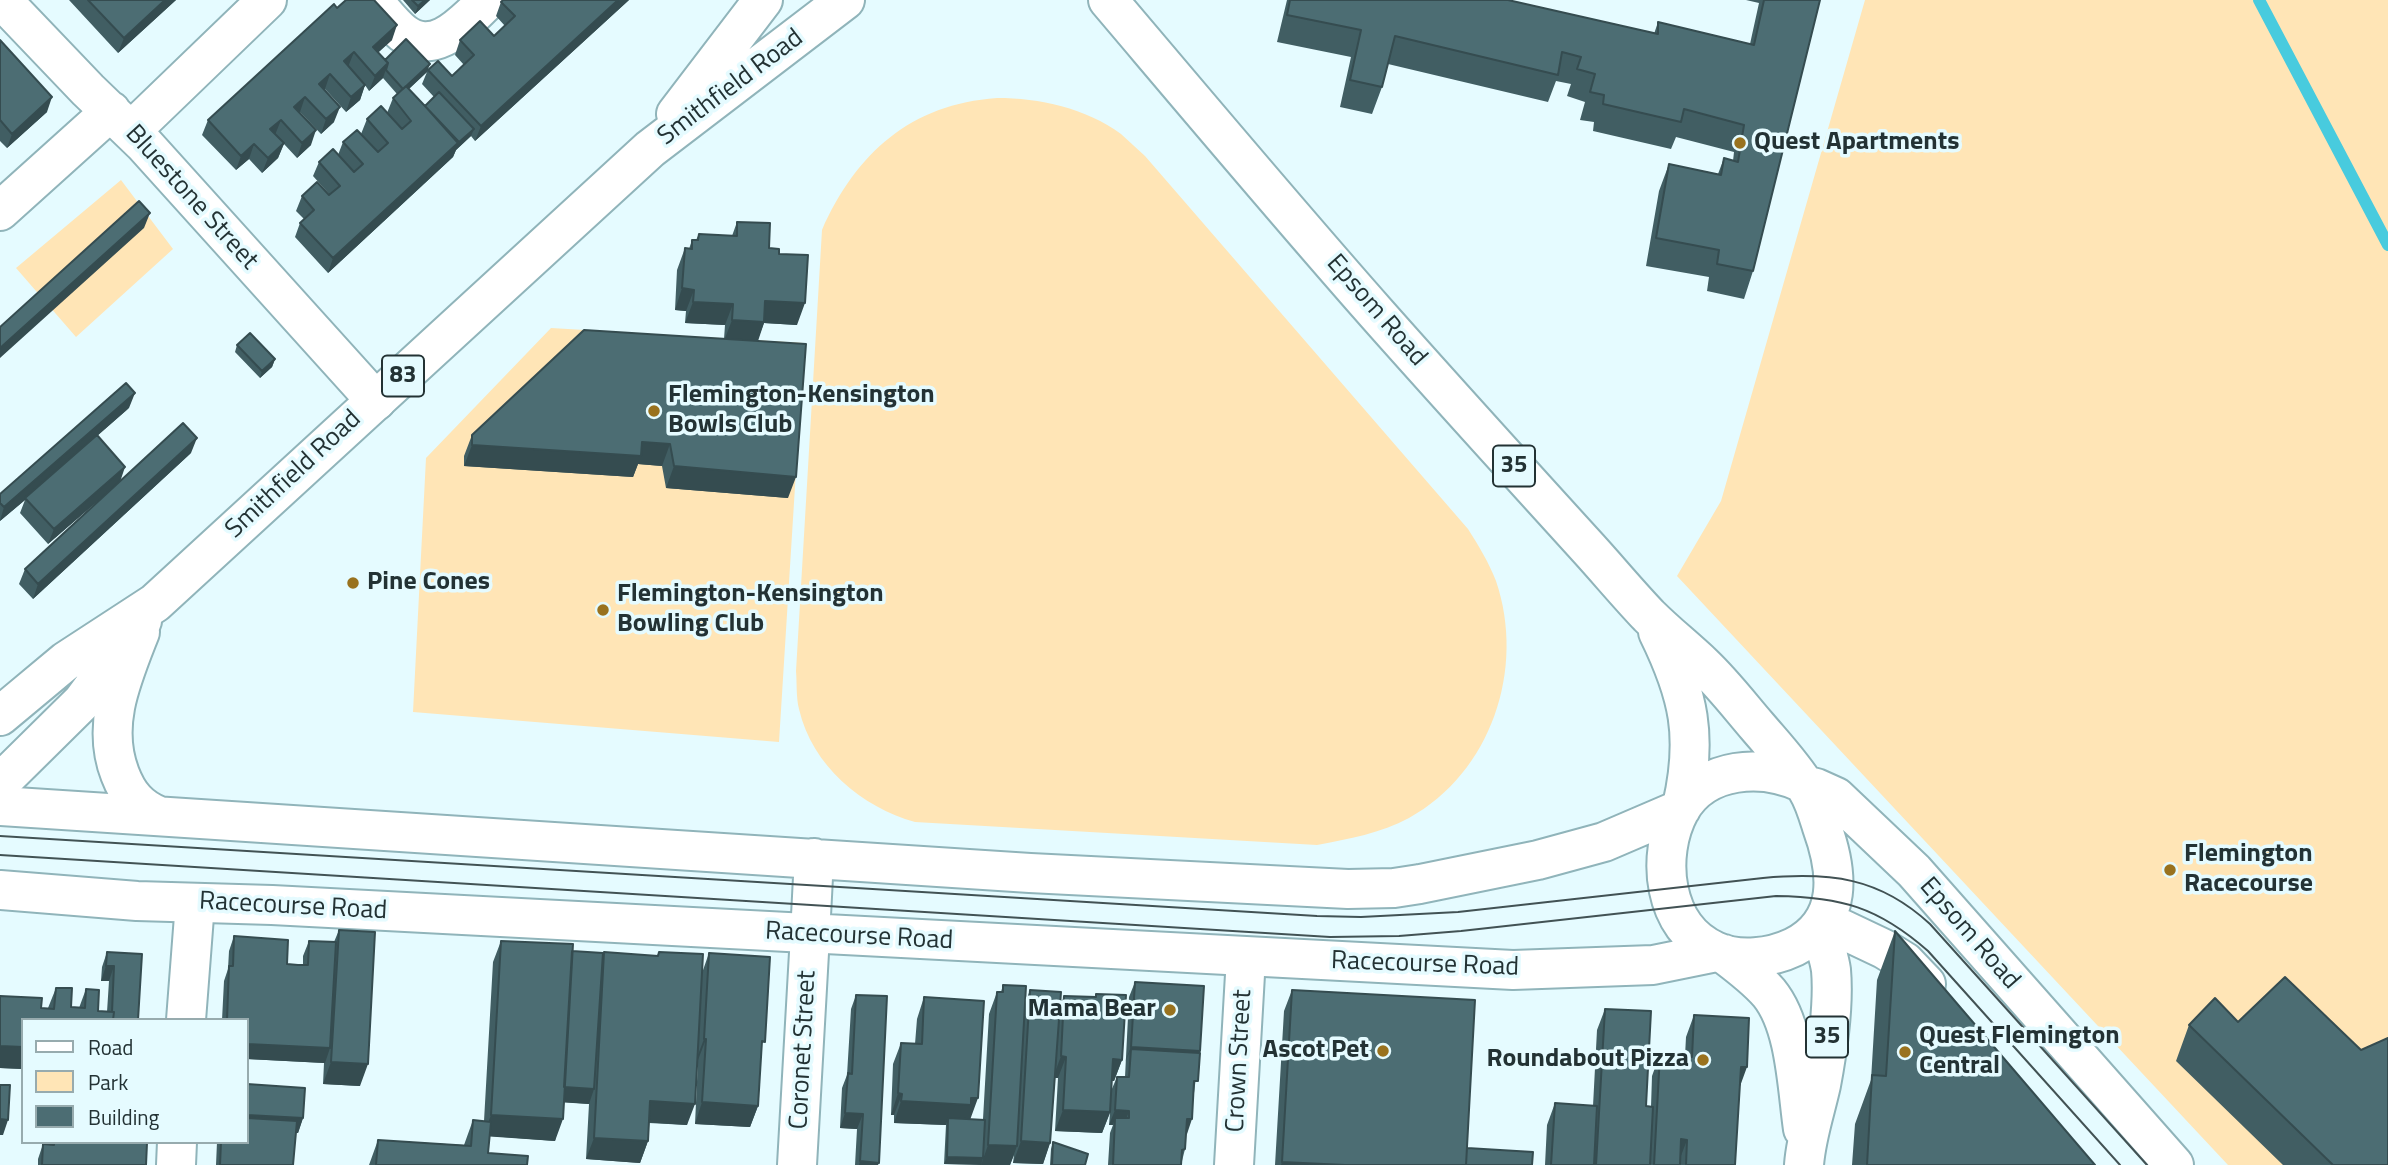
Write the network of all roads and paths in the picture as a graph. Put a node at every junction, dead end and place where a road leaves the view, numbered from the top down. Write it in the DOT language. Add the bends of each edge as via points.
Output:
graph roads {
  1 [pos="2,0"];
  2 [pos="267,0"];
  3 [pos="373,0"];
  4 [pos="488,0"];
  5 [pos="763,0"];
  6 [pos="845,0"];
  7 [pos="1108,0"];
  8 [pos="1142,0"];
  9 [pos="1171,73"];
  10 [pos="121,121"];
  11 [pos="650,149"];
  12 [pos="0,211"];
  13 [pos="376,401"];
  14 [pos="151,608"];
  15 [pos="1650,618"];
  16 [pos="0,716"];
  17 [pos="0,783"];
  18 [pos="1803,784"];
  19 [pos="0,806"];
  20 [pos="1681,808"];
  21 [pos="159,817"];
  22 [pos="814,858"];
  23 [pos="0,890"];
  24 [pos="195,903"];
  25 [pos="1822,925"];
  26 [pos="810,935"];
  27 [pos="1720,953"];
  28 [pos="1246,957"];
  29 [pos="1954,1013"];
  30 [pos="186,1018"];
  31 [pos="177,1144"];
  32 [pos="1805,1155"];
  33 [pos="176,1165"];
  34 [pos="797,1165"];
  35 [pos="1234,1165"];
  36 [pos="2174,1165"];
  1 -- 10 [label="main road, Bluestone Street"];
  2 -- 10 [label="main road"];
  3 -- 4 [label="main road" via="404,34 430,42 453,32"];
  5 -- 11 [label="main road, Smithfield Road / 83"];
  6 -- 11 [label="main road, Smithfield Road / 83"];
  7 -- 9 [label="main road, Epsom Road / 35"];
  8 -- 9 [label="main road"];
  9 -- 15 [label="main road, Epsom Road / 35" via="1377,314"];
  10 -- 12 [label="main road"];
  10 -- 13 [label="main road, Bluestone Street"];
  11 -- 13 [label="main road, Smithfield Road / 83"];
  13 -- 14 [label="main road, Smithfield Road / 83"];
  14 -- 16 [label="main road, Smithfield Road / 83" via="66,661"];
  14 -- 17 [label="main road, Smithfield Road / 83" via="82,702"];
  14 -- 21 [label="main road" via="119,687 112,743 130,794"];
  15 -- 18 [label="main road, Epsom Road / 35" via="1723,685"];
  15 -- 20 [label="main road, Epsom Road / 35" via="1686,701 1688,780"];
  18 -- 20 [label="main road" via="1778,773 1737,772 1701,788"];
  18 -- 25 [label="main road, 35" via="1832,861 1832,900"];
  18 -- 36 [label="main road, Epsom Road" via="1836,797 1914,871"];
  19 -- 21 [label="main road"];
  20 -- 22 [label="main road" via="1586,848 1394,888 1248,884"];
  20 -- 27 [label="main road, 35" via="1668,850 1669,893 1692,935"];
  21 -- 22 [label="main road"];
  22 -- 26 [label="main road, Coronet Street"];
  23 -- 24 [label="main road, Racecourse Road"];
  24 -- 26 [label="main road, Racecourse Road"];
  24 -- 30 [label="main road"];
  25 -- 27 [label="main road" via="1796,947 1767,956"];
  25 -- 29 [label="main road" via="1905,962"];
  25 -- 32 [label="main road, 35" via="1831,984 1821,1085"];
  26 -- 28 [label="main road, Racecourse Road"];
  26 -- 34 [label="main road, Coronet Street"];
  27 -- 28 [label="main road, Racecourse Road" via="1653,965 1513,970"];
  27 -- 32 [label="main road, 35" via="1770,995 1784,1020"];
  28 -- 35 [label="main road, Crown Street"];
  31 -- 33 [label="main road"];
}
